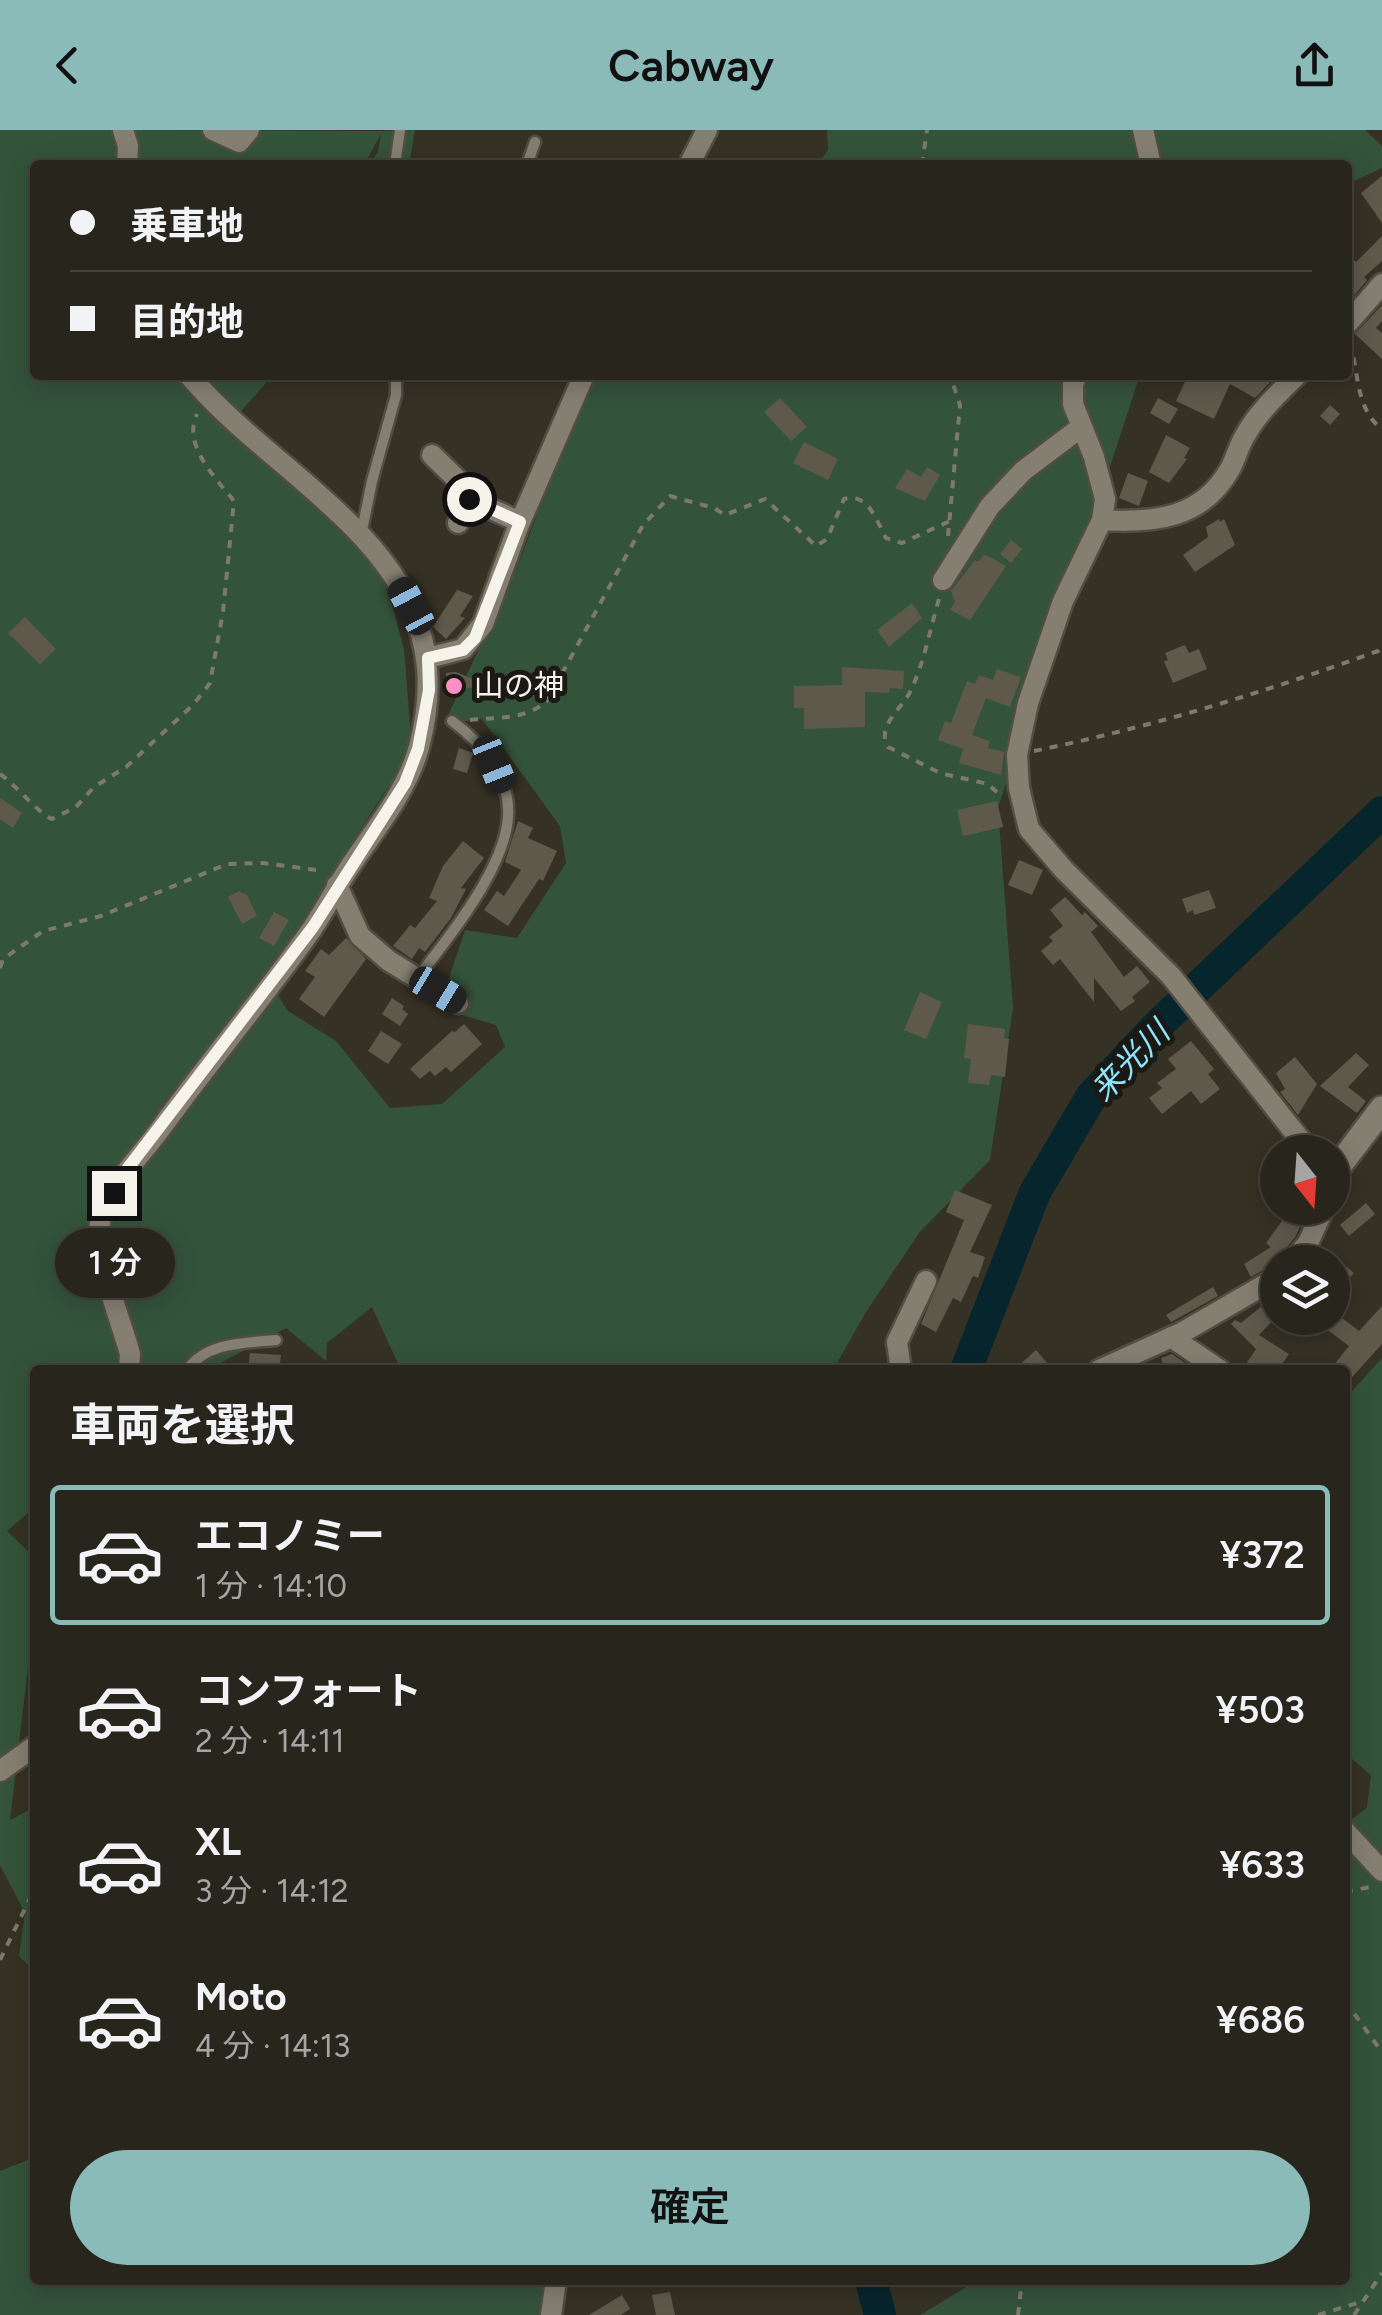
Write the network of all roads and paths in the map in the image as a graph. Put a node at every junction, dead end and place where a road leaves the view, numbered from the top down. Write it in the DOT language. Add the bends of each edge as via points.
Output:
graph roads {
  1 [pos="123,130"];
  2 [pos="213,130"];
  3 [pos="250,130"];
  4 [pos="400,130"];
  5 [pos="707,130"];
  6 [pos="927,130"];
  7 [pos="1144,130"];
  8 [pos="535,142"];
  9 [pos="127,160"];
  10 [pos="396,160"];
  11 [pos="529,160"];
  12 [pos="692,160"];
  13 [pos="923,160"];
  14 [pos="1151,160"];
  15 [pos="1382,284"];
  16 [pos="1352,318"];
  17 [pos="1352,349"];
  18 [pos="192,380"];
  19 [pos="396,380"];
  20 [pos="582,380"];
  21 [pos="952,380"];
  22 [pos="1076,380"];
  23 [pos="1292,380"];
  24 [pos="206,396"];
  25 [pos="1080,428"];
  26 [pos="1382,429"];
  27 [pos="432,454"];
  28 [pos="469,499"];
  29 [pos="1102,520"];
  30 [pos="950,521"];
  31 [pos="520,522"];
  32 [pos="458,523"];
  33 [pos="361,536"];
  34 [pos="948,540"];
  35 [pos="943,580"];
  36 [pos="1382,646"];
  37 [pos="428,658"];
  38 [pos="452,721"];
  39 [pos="1017,755"];
  40 [pos="0,774"];
  41 [pos="1004,801"];
  42 [pos="338,885"];
  43 [pos="0,968"];
  44 [pos="417,978"];
  45 [pos="458,1003"];
  46 [pos="1382,1109"];
  47 [pos="1297,1135"];
  48 [pos="1350,1151"];
  49 [pos="926,1281"];
  50 [pos="1260,1287"];
  51 [pos="1172,1337"];
  52 [pos="276,1340"];
  53 [pos="129,1365"];
  54 [pos="193,1365"];
  55 [pos="900,1365"];
  56 [pos="1110,1365"];
  57 [pos="1213,1365"];
  58 [pos="30,1750"];
  59 [pos="0,1771"];
  60 [pos="1350,1836"];
  61 [pos="1382,1871"];
  62 [pos="1382,1884"];
  63 [pos="1350,1891"];
  64 [pos="30,1898"];
  65 [pos="0,1960"];
  66 [pos="1350,2008"];
  67 [pos="1382,2052"];
  68 [pos="1382,2273"];
  69 [pos="555,2285"];
  70 [pos="1021,2285"];
  71 [pos="1364,2300"];
  72 [pos="551,2315"];
  73 [pos="1018,2315"];
  74 [pos="1318,2315"];
  75 [pos="1354,2315"];
  1 -- 9 [label="street"];
  2 -- 3 [label="street" via="239,142"];
  4 -- 10 [label="lane"];
  5 -- 12 [label="street"];
  6 -- 13 [label="path"];
  7 -- 14 [label="street"];
  8 -- 11 [label="lane"];
  15 -- 16 [label="street"];
  17 -- 26 [label="path" via="1364,410"];
  18 -- 24 [label="street"];
  19 -- 33 [label="lane"];
  20 -- 31 [label="street"];
  21 -- 30 [label="path" via="960,406"];
  22 -- 25 [label="street" via="1073,404"];
  23 -- 29 [label="street" via="1263,409 1213,493 1190,510 1152,520"];
  24 -- 33 [label="street"];
  24 -- 40 [label="path" via="192,424 192,442 234,501 210,683 126,767 52,819"];
  25 -- 29 [label="street" via="1105,499"];
  25 -- 35 [label="street" via="990,506"];
  27 -- 28 [label="street"];
  28 -- 31 [label="street"];
  28 -- 32 [label="street"];
  29 -- 39 [label="street" via="1064,601"];
  30 -- 34 [label="path"];
  30 -- 38 [label="path" via="902,543 886,538 872,511 854,496 844,499 827,540 816,546 766,499 725,515 670,496 643,525 547,702 514,717"];
  31 -- 37 [label="street" via="475,638 463,650"];
  33 -- 37 [label="street" via="394,574"];
  35 -- 41 [label="path" via="911,691 884,739 940,773 988,784"];
  36 -- 39 [label="path" via="1281,686 1121,734"];
  37 -- 42 [label="street" via="429,690 405,783"];
  38 -- 44 [label="lane" via="494,764 508,820 482,886"];
  39 -- 47 [label="street" via="1028,829 1170,976"];
  42 -- 43 [label="path" via="324,871 227,864 43,932"];
  42 -- 44 [label="street" via="360,936"];
  42 -- 53 [label="street" via="128,1168 100,1218 100,1244"];
  44 -- 45 [label="street"];
  46 -- 48 [label="street"];
  49 -- 55 [label="street" via="897,1342"];
  50 -- 51 [label="street"];
  51 -- 56 [label="street"];
  51 -- 57 [label="street"];
  52 -- 54 [label="lane" via="226,1344"];
  58 -- 59 [label="street"];
  60 -- 61 [label="street"];
  62 -- 63 [label="path"];
  64 -- 65 [label="path"];
  66 -- 67 [label="path"];
  68 -- 71 [label="path"];
  69 -- 72 [label="street"];
  70 -- 73 [label="path"];
  71 -- 74 [label="path"];
  71 -- 75 [label="path"];
}
